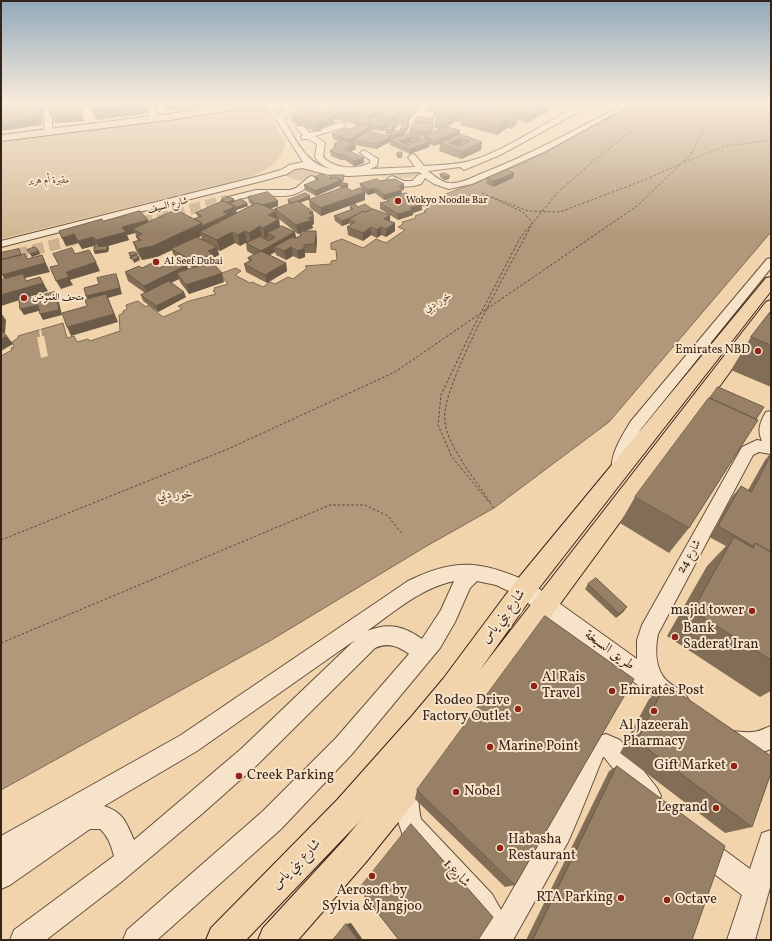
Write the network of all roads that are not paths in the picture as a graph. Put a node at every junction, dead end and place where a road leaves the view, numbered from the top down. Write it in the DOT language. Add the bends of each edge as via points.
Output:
graph roads {
  1 [pos="291,148"];
  2 [pos="292,148"];
  3 [pos="298,148"];
  4 [pos="320,148"];
  5 [pos="506,148"];
  6 [pos="546,148"];
  7 [pos="364,152"];
  8 [pos="412,157"];
  9 [pos="376,168"];
  10 [pos="290,173"];
  11 [pos="315,173"];
  12 [pos="420,173"];
  13 [pos="227,200"];
  14 [pos="1,246"];
  15 [pos="771,261"];
  16 [pos="771,281"];
  17 [pos="771,305"];
  18 [pos="771,416"];
  19 [pos="771,442"];
  20 [pos="771,448"];
  21 [pos="620,470"];
  22 [pos="475,572"];
  23 [pos="535,597"];
  24 [pos="423,653"];
  25 [pos="659,688"];
  26 [pos="695,714"];
  27 [pos="713,727"];
  28 [pos="771,737"];
  29 [pos="731,741"];
  30 [pos="760,762"];
  31 [pos="407,789"];
  32 [pos="663,811"];
  33 [pos="771,842"];
  34 [pos="1,850"];
  35 [pos="710,855"];
  36 [pos="128,860"];
  37 [pos="1,876"];
  38 [pos="756,890"];
  39 [pos="24,940"];
  40 [pos="137,940"];
  41 [pos="223,940"];
  42 [pos="275,940"];
  43 [pos="492,940"];
  44 [pos="498,940"];
  45 [pos="741,940"];
  1 -- 10 [label="street"];
  2 -- 10 [label="street" via="294,158"];
  3 -- 11 [label="street" via="302,158"];
  4 -- 9 [label="street" via="318,157 330,166"];
  5 -- 12 [label="street" via="450,171"];
  6 -- 12 [label="street" via="460,185 444,185"];
  7 -- 9 [label="street" via="374,159"];
  8 -- 12 [label="street"];
  9 -- 11 [label="street" via="342,173"];
  9 -- 12 [label="street"];
  10 -- 11 [label="street, شارع السيف"];
  10 -- 11 [label="street" via="302,165"];
  10 -- 13 [label="street, شارع السيف" via="291,193 256,193"];
  10 -- 14 [label="street, شارع السيف"];
  10 -- 14 [label="street, شارع السيف" via="220,194"];
  11 -- 12 [label="street" via="410,184 418,182"];
  15 -- 21 [label="street" via="636,425 624,445"];
  16 -- 21 [label="main road, شارع بني ياس"];
  17 -- 23 [label="main road, شارع بني ياس"];
  18 -- 19 [label="street" via="766,433"];
  20 -- 25 [label="street, شارع 24" via="757,446 747,451 649,632 645,644 646,658"];
  21 -- 23 [label="main road, شارع بني ياس"];
  22 -- 23 [label="street, طريق السبخة" via="500,578"];
  22 -- 24 [label="street" via="462,582 441,629"];
  22 -- 34 [label="street, طريق السبخة" via="446,574 415,587 189,743"];
  23 -- 25 [label="street, طريق السبخة"];
  23 -- 31 [label="main road, شارع بني ياس"];
  23 -- 41 [label="main road, شارع بني ياس" via="452,688 387,768 305,857"];
  24 -- 36 [label="street" via="399,636 389,634 368,641 249,758"];
  24 -- 40 [label="street" via="374,712 310,782 235,854"];
  25 -- 26 [label="street, طريق السبخة"];
  27 -- 29 [label="street"];
  28 -- 29 [label="street" via="758,743"];
  29 -- 30 [label="street"];
  31 -- 42 [label="main road, شارع بني ياس"];
  31 -- 43 [label="street, شارع 1" via="405,802 412,827 489,911"];
  32 -- 44 [label="street" via="632,776 612,748 601,745 596,747 559,833"];
  33 -- 38 [label="street"];
  35 -- 38 [label="street"];
  36 -- 37 [label="street" via="114,824 107,818 93,816 78,822"];
  36 -- 39 [label="street"];
  38 -- 45 [label="street"];
}
